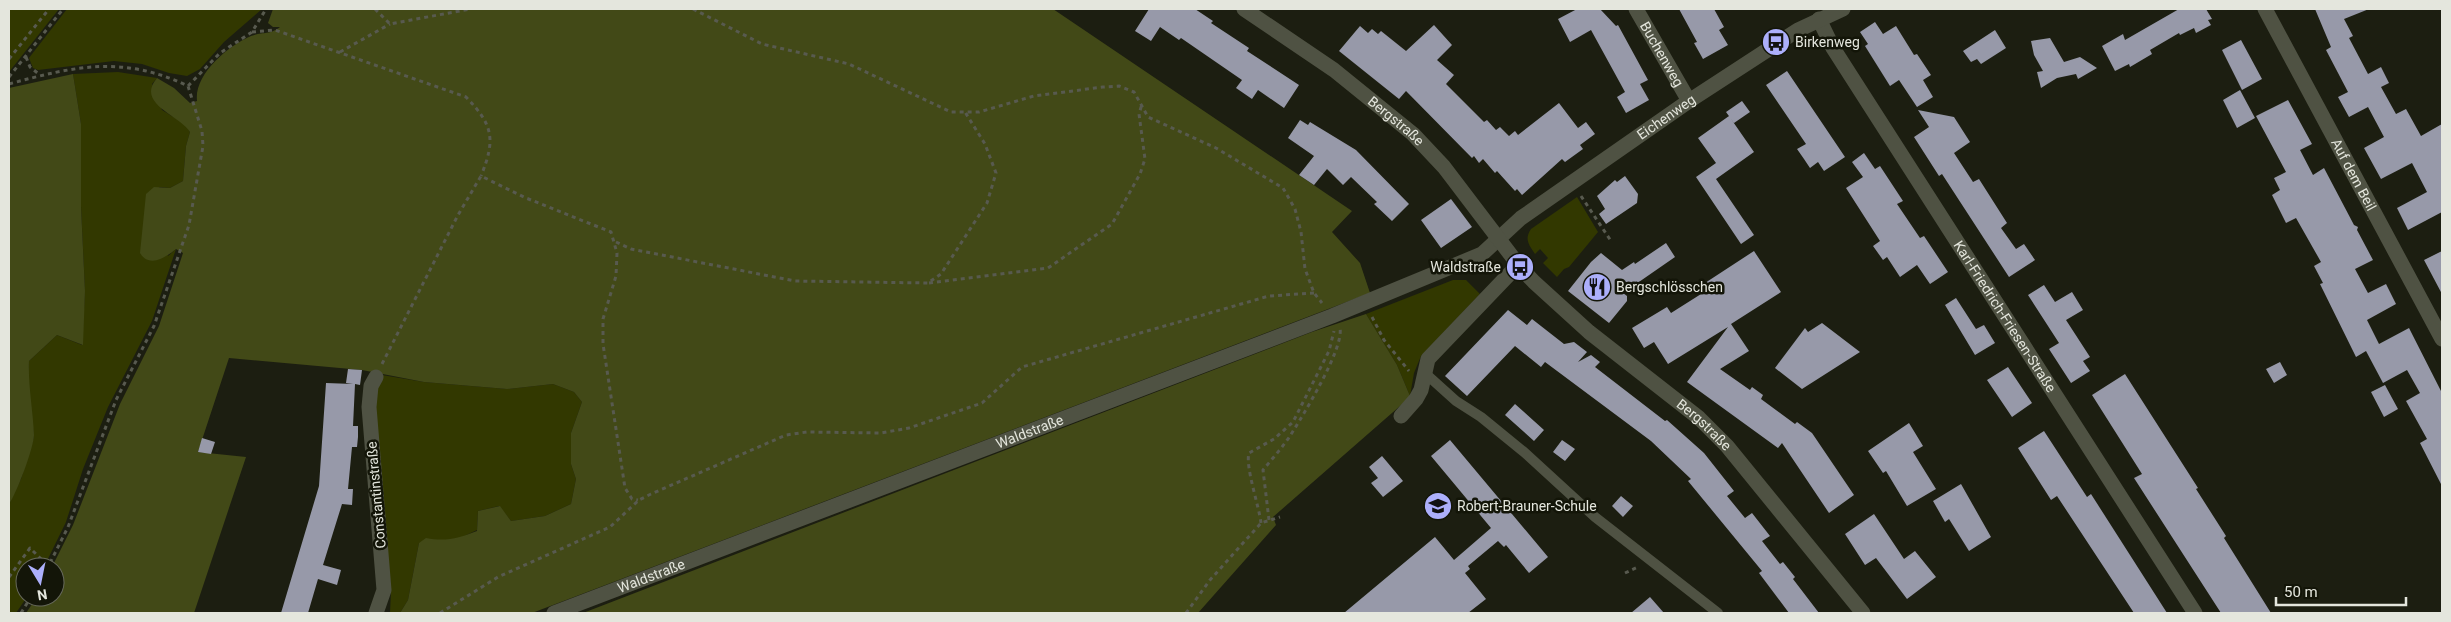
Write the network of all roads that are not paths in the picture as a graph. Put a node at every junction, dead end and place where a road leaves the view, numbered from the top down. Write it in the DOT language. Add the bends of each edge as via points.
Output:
graph roads {
  1 [pos="1244,9"];
  2 [pos="1636,9"];
  3 [pos="1843,9"];
  4 [pos="2266,9"];
  5 [pos="1820,19"];
  6 [pos="1689,101"];
  7 [pos="1499,241"];
  8 [pos="1518,265"];
  9 [pos="2442,339"];
  10 [pos="1426,374"];
  11 [pos="376,377"];
  12 [pos="1401,416"];
  13 [pos="376,613"];
  14 [pos="554,613"];
  15 [pos="1718,613"];
  16 [pos="1863,613"];
  17 [pos="2195,613"];
  1 -- 7 [label="street, Bergstraße" via="1334,70 1413,134 1444,167"];
  2 -- 6 [label="street, Buchenweg"];
  3 -- 5 [label="street, Eichenweg"];
  4 -- 9 [label="street, Auf dem Beil"];
  5 -- 6 [label="street, Eichenweg" via="1776,42"];
  5 -- 17 [label="street, Karl-Friedrich-Friesen-Straße" via="1833,48"];
  6 -- 7 [label="street, Eichenweg" via="1521,218"];
  7 -- 8 [label="street, Bergstraße"];
  7 -- 14 [label="street, Waldstraße" via="1482,254 1332,316"];
  8 -- 10 [label="street" via="1428,359"];
  8 -- 16 [label="street, Bergstraße" via="1589,332 1699,418 1727,446"];
  10 -- 12 [label="street" via="1416,400"];
  10 -- 15 [label="lane" via="1524,452 1595,517"];
  11 -- 13 [label="street, Constantinstraße" via="371,386 369,407 384,590"];
}
